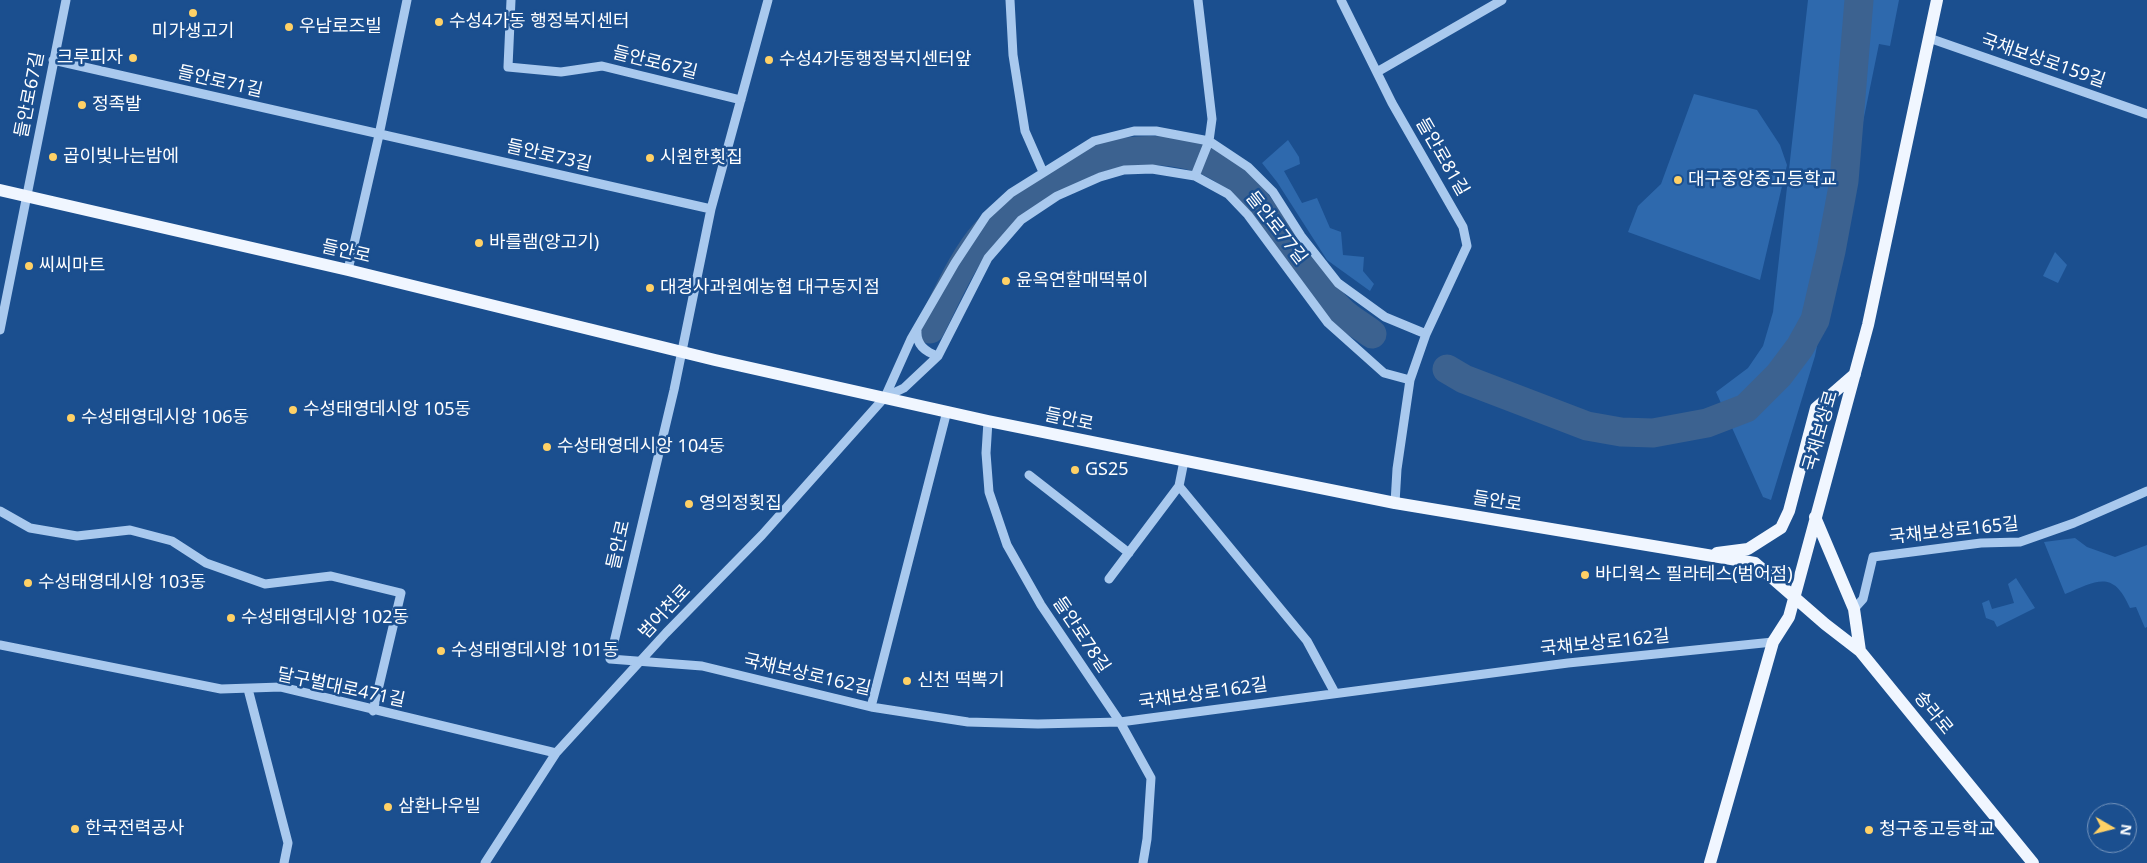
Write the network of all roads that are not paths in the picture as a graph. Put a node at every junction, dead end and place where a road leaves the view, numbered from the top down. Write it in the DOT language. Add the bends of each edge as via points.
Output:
graph roads {
  1 [pos="66,0"];
  2 [pos="407,0"];
  3 [pos="511,0"];
  4 [pos="768,0"];
  5 [pos="1010,0"];
  6 [pos="1198,0"];
  7 [pos="1342,0"];
  8 [pos="1502,0"];
  9 [pos="1930,0"];
  10 [pos="1937,0"];
  11 [pos="1933,14"];
  12 [pos="1929,38"];
  13 [pos="53,60"];
  14 [pos="1377,72"];
  15 [pos="741,100"];
  16 [pos="2147,114"];
  17 [pos="379,135"];
  18 [pos="1209,140"];
  19 [pos="1043,172"];
  20 [pos="1195,176"];
  21 [pos="0,190"];
  22 [pos="26,196"];
  23 [pos="711,209"];
  24 [pos="348,270"];
  25 [pos="1,325"];
  26 [pos="917,328"];
  27 [pos="1426,334"];
  28 [pos="682,353"];
  29 [pos="938,356"];
  30 [pos="1855,374"];
  31 [pos="1410,384"];
  32 [pos="885,397"];
  33 [pos="947,411"];
  34 [pos="988,421"];
  35 [pos="1184,461"];
  36 [pos="1029,475"];
  37 [pos="1179,486"];
  38 [pos="2147,491"];
  39 [pos="1395,503"];
  40 [pos="0,511"];
  41 [pos="1815,516"];
  42 [pos="1129,552"];
  43 [pos="1705,554"];
  44 [pos="1109,579"];
  45 [pos="1794,597"];
  46 [pos="1854,609"];
  47 [pos="1773,642"];
  48 [pos="0,645"];
  49 [pos="1860,651"];
  50 [pos="640,661"];
  51 [pos="248,688"];
  52 [pos="1335,693"];
  53 [pos="870,707"];
  54 [pos="373,711"];
  55 [pos="1120,722"];
  56 [pos="556,753"];
  57 [pos="284,863"];
  58 [pos="485,863"];
  59 [pos="1143,863"];
  60 [pos="1710,863"];
  61 [pos="2033,863"];
  1 -- 13 [label="street, 들안로67길"];
  2 -- 17 [label="street"];
  3 -- 15 [label="street, 들안로67길" via="508,67 561,72 602,66"];
  4 -- 15 [label="street"];
  5 -- 19 [label="street" via="1013,55 1025,131"];
  6 -- 18 [label="street" via="1212,119"];
  7 -- 14 [label="street, 들안로81길"];
  8 -- 14 [label="street"];
  9 -- 11 [label="main road"];
  10 -- 11 [label="main road, 국채보상로"];
  11 -- 12 [label="main road, 국채보상로"];
  12 -- 16 [label="street, 국채보상로159길"];
  12 -- 30 [label="main road, 국채보상로"];
  13 -- 17 [label="street, 들안로71길"];
  13 -- 22 [label="street, 들안로67길"];
  14 -- 27 [label="street, 들안로81길" via="1417,150 1463,227 1466,246"];
  15 -- 23 [label="street"];
  17 -- 23 [label="street, 들안로73길"];
  17 -- 24 [label="street"];
  18 -- 19 [label="street" via="1156,131 1134,131 1094,141"];
  18 -- 20 [label="street"];
  18 -- 27 [label="street" via="1248,167 1273,192 1301,236 1338,283 1385,317"];
  19 -- 26 [label="street" via="1011,193 986,216"];
  20 -- 29 [label="street, 들안로77길" via="1152,168 1124,170 1058,196 1022,220 988,258"];
  20 -- 31 [label="street, 들안로77길" via="1228,194 1248,215 1328,323 1345,340 1384,373"];
  21 -- 22 [label="main road, 들안로"];
  22 -- 24 [label="main road, 들안로"];
  22 -- 25 [label="street, 들안로67길"];
  23 -- 28 [label="street"];
  24 -- 28 [label="main road, 들안로"];
  26 -- 29 [label="street" via="916,339 922,348"];
  26 -- 32 [label="street"];
  27 -- 31 [label="street, 들안로81길"];
  28 -- 32 [label="main road, 들안로"];
  28 -- 50 [label="street, 들안로" via="610,659"];
  29 -- 32 [label="street, 들안로77길" via="904,388"];
  30 -- 41 [label="main road, 국채보상로"];
  30 -- 43 [label="main road" via="1816,408 1789,512 1781,528 1748,549"];
  31 -- 39 [label="street"];
  32 -- 33 [label="main road, 들안로"];
  32 -- 50 [label="street, 범어천로" via="762,535"];
  33 -- 34 [label="main road, 들안로"];
  33 -- 53 [label="street"];
  34 -- 35 [label="main road, 들안로"];
  34 -- 55 [label="street, 들안로78길" via="989,492 1007,545 1041,605"];
  35 -- 37 [label="street"];
  35 -- 39 [label="main road, 들안로"];
  36 -- 42 [label="street"];
  37 -- 42 [label="street"];
  37 -- 52 [label="street" via="1307,641"];
  38 -- 46 [label="street, 국채보상로165길" via="2020,542 1981,543 1873,556 1863,599"];
  39 -- 43 [label="main road, 들안로"];
  40 -- 54 [label="street" via="30,528 77,536 130,530 172,541 206,563 265,584 331,576 401,593"];
  41 -- 45 [label="main road, 국채보상로"];
  41 -- 46 [label="main road"];
  42 -- 44 [label="street"];
  43 -- 45 [label="main road, 들안로" via="1755,563"];
  45 -- 47 [label="main road, 국채보상로" via="1789,618"];
  45 -- 49 [label="main road, 송라로"];
  46 -- 49 [label="main road"];
  47 -- 52 [label="street, 국채보상로162길" via="1581,661"];
  47 -- 60 [label="main road, 국채보상로"];
  48 -- 51 [label="street, 달구벌대로471길" via="221,689"];
  49 -- 61 [label="main road, 송라로"];
  50 -- 53 [label="street, 국채보상로162길" via="702,666"];
  50 -- 56 [label="street, 범어천로"];
  51 -- 54 [label="street, 달구벌대로471길" via="281,687"];
  51 -- 57 [label="street" via="288,843"];
  52 -- 55 [label="street, 국채보상로162길"];
  53 -- 55 [label="street, 국채보상로162길" via="968,722"];
  54 -- 56 [label="street, 달구벌대로471길"];
  55 -- 59 [label="street, 들안로78길" via="1151,778"];
  56 -- 58 [label="street, 범어천로"];
}
